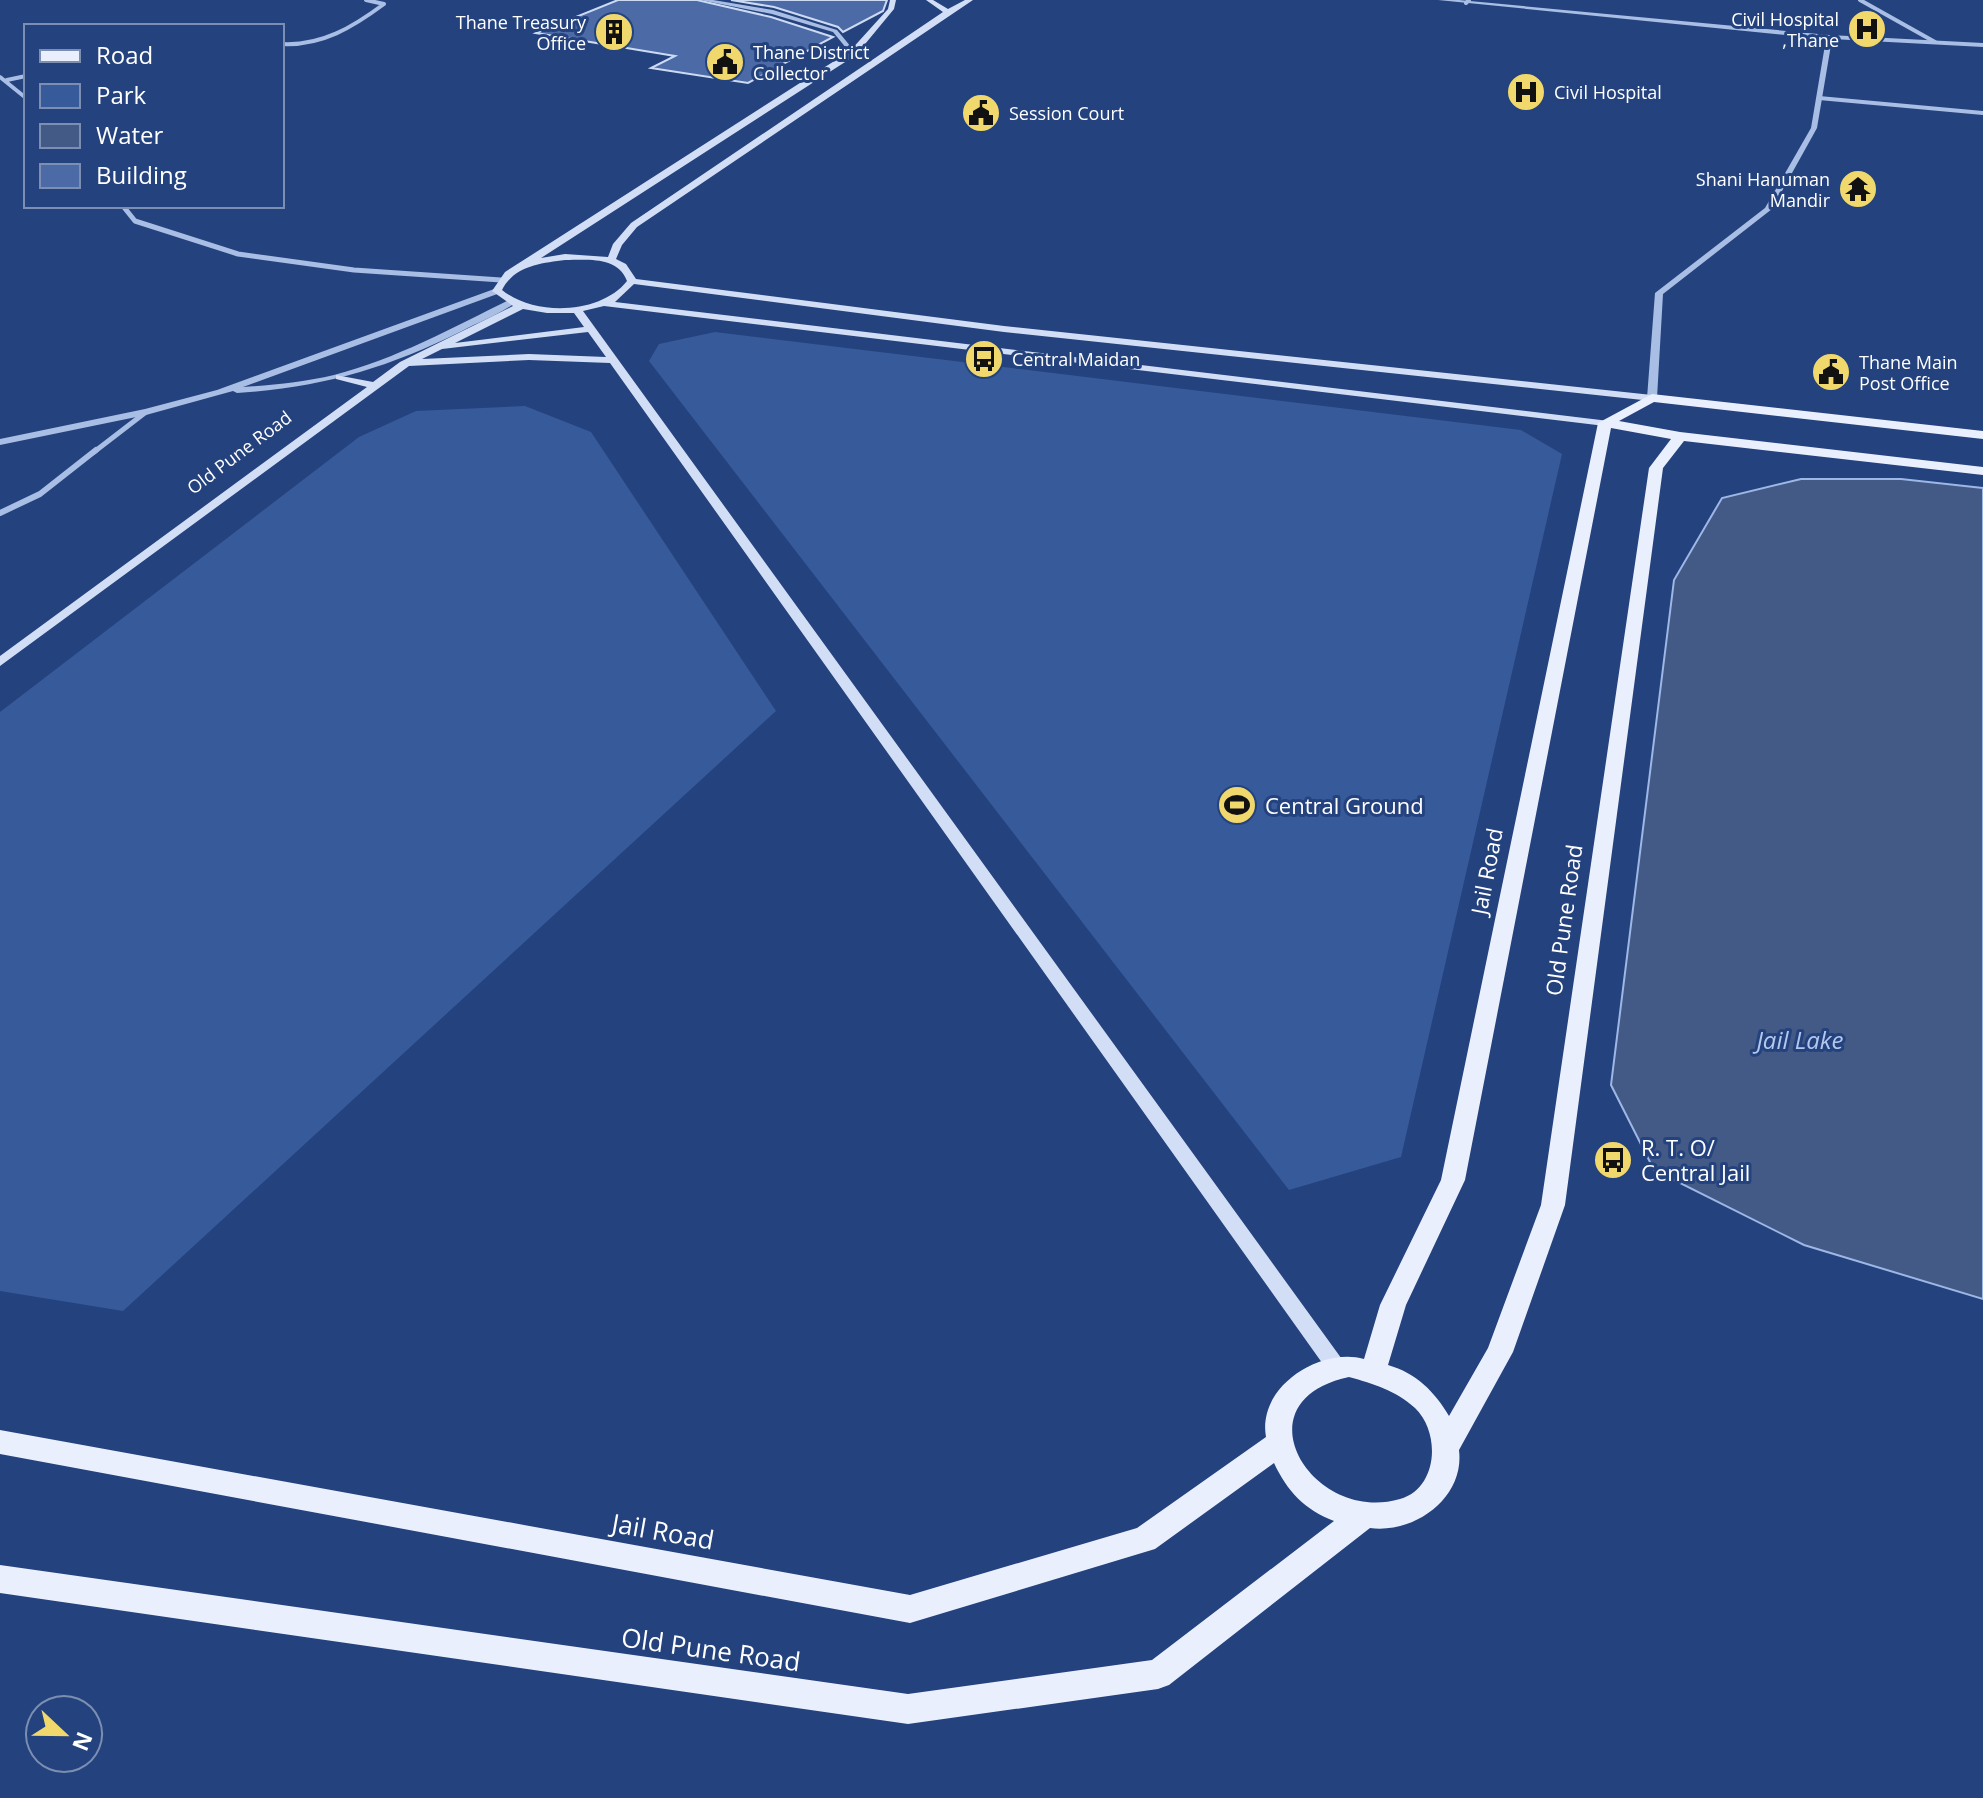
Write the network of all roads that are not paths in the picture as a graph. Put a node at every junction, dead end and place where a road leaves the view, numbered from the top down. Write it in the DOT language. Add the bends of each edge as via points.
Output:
graph roads {
  1 [pos="366,0"];
  2 [pos="703,0"];
  3 [pos="893,0"];
  4 [pos="929,0"];
  5 [pos="970,0"];
  6 [pos="1441,0"];
  7 [pos="1860,0"];
  8 [pos="1468,2"];
  9 [pos="948,12"];
  10 [pos="1829,37"];
  11 [pos="1935,42"];
  12 [pos="284,44"];
  13 [pos="1983,45"];
  14 [pos="853,53"];
  15 [pos="24,76"];
  16 [pos="0,77"];
  17 [pos="7,80"];
  18 [pos="24,96"];
  19 [pos="1819,98"];
  20 [pos="1983,113"];
  21 [pos="125,208"];
  22 [pos="611,261"];
  23 [pos="519,268"];
  24 [pos="501,280"];
  25 [pos="632,281"];
  26 [pos="497,291"];
  27 [pos="602,303"];
  28 [pos="517,304"];
  29 [pos="576,308"];
  30 [pos="591,329"];
  31 [pos="430,349"];
  32 [pos="613,360"];
  33 [pos="404,364"];
  34 [pos="340,377"];
  35 [pos="373,385"];
  36 [pos="220,392"];
  37 [pos="1652,398"];
  38 [pos="1661,410"];
  39 [pos="146,412"];
  40 [pos="1605,423"];
  41 [pos="1675,429"];
  42 [pos="1983,435"];
  43 [pos="0,442"];
  44 [pos="1983,471"];
  45 [pos="0,513"];
  46 [pos="0,662"];
  47 [pos="1337,1368"];
  48 [pos="1374,1369"];
  49 [pos="0,1442"];
  50 [pos="1279,1443"];
  51 [pos="1447,1445"];
  52 [pos="1362,1517"];
  53 [pos="0,1579"];
  1 -- 12 [label="street" via="384,4 349,31"];
  2 -- 14 [label="street" via="773,12 835,31"];
  3 -- 14 [label="main road"];
  4 -- 9 [label="main road"];
  5 -- 9 [label="main road"];
  6 -- 8 [label="street"];
  7 -- 11 [label="street"];
  8 -- 10 [label="street"];
  9 -- 22 [label="main road" via="634,225"];
  10 -- 11 [label="street"];
  10 -- 19 [label="street"];
  11 -- 13 [label="street"];
  14 -- 23 [label="main road"];
  15 -- 17 [label="street"];
  16 -- 17 [label="street"];
  17 -- 18 [label="street"];
  19 -- 20 [label="street"];
  19 -- 37 [label="street" via="1814,128 1768,209 1659,293"];
  21 -- 24 [label="street" via="135,221 238,254 354,270"];
  22 -- 23 [label="main road" via="565,257"];
  22 -- 25 [label="main road" via="631,273"];
  23 -- 24 [label="main road"];
  24 -- 26 [label="main road"];
  25 -- 27 [label="main road" via="623,293"];
  25 -- 37 [label="main road" via="1004,329"];
  26 -- 28 [label="main road"];
  26 -- 36 [label="street"];
  27 -- 29 [label="main road"];
  27 -- 40 [label="main road"];
  28 -- 29 [label="main road"];
  28 -- 31 [label="main road, Old Pune Road"];
  28 -- 34 [label="street"];
  29 -- 30 [label="main road"];
  30 -- 31 [label="main road"];
  30 -- 32 [label="main road"];
  31 -- 33 [label="main road, Old Pune Road"];
  32 -- 33 [label="main road" via="529,357"];
  32 -- 47 [label="main road"];
  33 -- 35 [label="main road, Old Pune Road"];
  34 -- 35 [label="main road"];
  34 -- 36 [label="street"];
  35 -- 46 [label="main road, Old Pune Road"];
  36 -- 39 [label="street"];
  37 -- 38 [label="main road"];
  37 -- 40 [label="main road"];
  37 -- 42 [label="main road"];
  39 -- 43 [label="street"];
  39 -- 45 [label="street" via="40,494"];
  40 -- 41 [label="main road"];
  40 -- 48 [label="main road, Jail Road" via="1453,1180 1393,1305"];
  41 -- 44 [label="main road"];
  41 -- 51 [label="main road, Old Pune Road" via="1656,468 1553,1205 1500,1352"];
  47 -- 48 [label="main road"];
  47 -- 50 [label="main road" via="1303,1380 1288,1398"];
  48 -- 51 [label="main road" via="1422,1395 1438,1416"];
  49 -- 50 [label="main road, Jail Road" via="910,1609 1145,1539"];
  50 -- 52 [label="main road" via="1288,1466 1308,1490 1332,1508"];
  51 -- 52 [label="main road" via="1447,1466 1437,1488 1418,1507 1392,1516"];
  52 -- 53 [label="main road, Old Pune Road" via="1158,1674 908,1709"];
}
